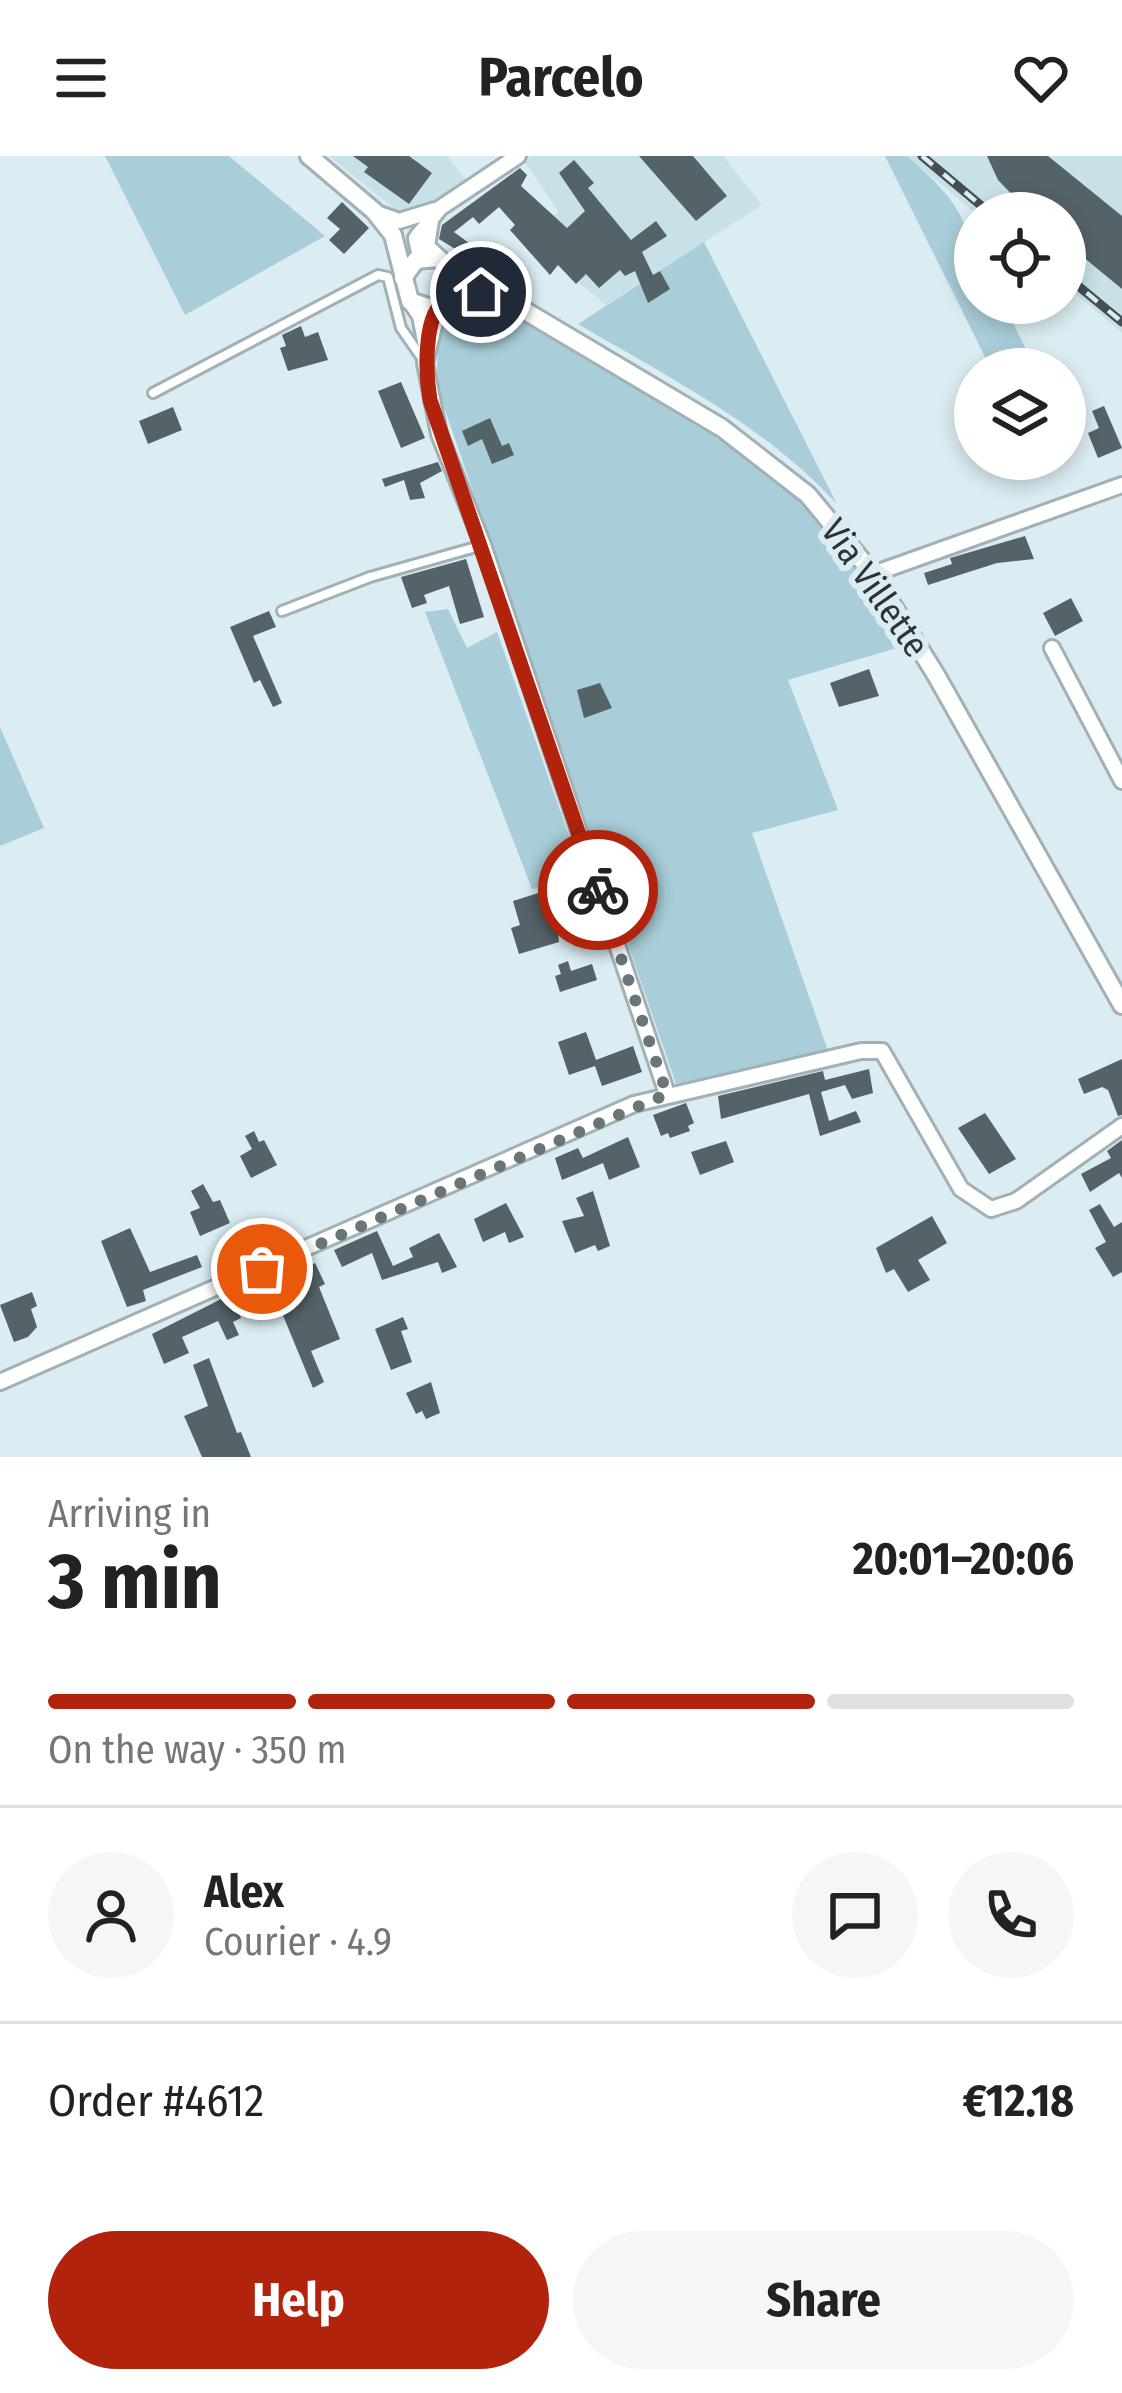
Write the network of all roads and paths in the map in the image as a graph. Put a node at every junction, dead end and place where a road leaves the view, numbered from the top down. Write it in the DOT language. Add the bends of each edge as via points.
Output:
graph roads {
  1 [pos="309,156"];
  2 [pos="518,156"];
  3 [pos="438,210"];
  4 [pos="375,213"];
  5 [pos="498,258"];
  6 [pos="418,259"];
  7 [pos="448,267"];
  8 [pos="403,278"];
  9 [pos="488,295"];
  10 [pos="410,301"];
  11 [pos="443,303"];
  12 [pos="426,356"];
  13 [pos="153,392"];
  14 [pos="1122,485"];
  15 [pos="483,544"];
  16 [pos="873,574"];
  17 [pos="282,611"];
  18 [pos="1052,647"];
  19 [pos="1122,781"];
  20 [pos="1121,999"];
  21 [pos="667,1094"];
  22 [pos="1122,1126"];
  23 [pos="0,1382"];
  1 -- 4 [label="street"];
  2 -- 3 [label="street"];
  3 -- 4 [label="street" via="399,221"];
  3 -- 6 [label="street" via="416,238"];
  3 -- 7 [label="street" via="427,243"];
  4 -- 6 [label="street" via="408,239"];
  4 -- 8 [label="street" via="397,243"];
  5 -- 9 [label="lane"];
  6 -- 7 [label="street, Via Villette"];
  6 -- 8 [label="street"];
  7 -- 9 [label="street, Via Villette"];
  7 -- 11 [label="street" via="454,287"];
  8 -- 10 [label="street"];
  9 -- 11 [label="street, Via Villette"];
  9 -- 16 [label="street, Via Villette" via="614,362 770,461"];
  10 -- 11 [label="street, Via Villette" via="424,308"];
  10 -- 12 [label="street"];
  11 -- 12 [label="street"];
  12 -- 13 [label="lane" via="401,328 388,277 378,275"];
  12 -- 15 [label="street" via="439,434"];
  14 -- 16 [label="street"];
  15 -- 17 [label="lane"];
  15 -- 21 [label="street"];
  16 -- 20 [label="street, Via Villette"];
  18 -- 19 [label="street"];
  21 -- 22 [label="street" via="882,1052 961,1189 991,1209 1016,1201"];
  21 -- 23 [label="street"];
}
